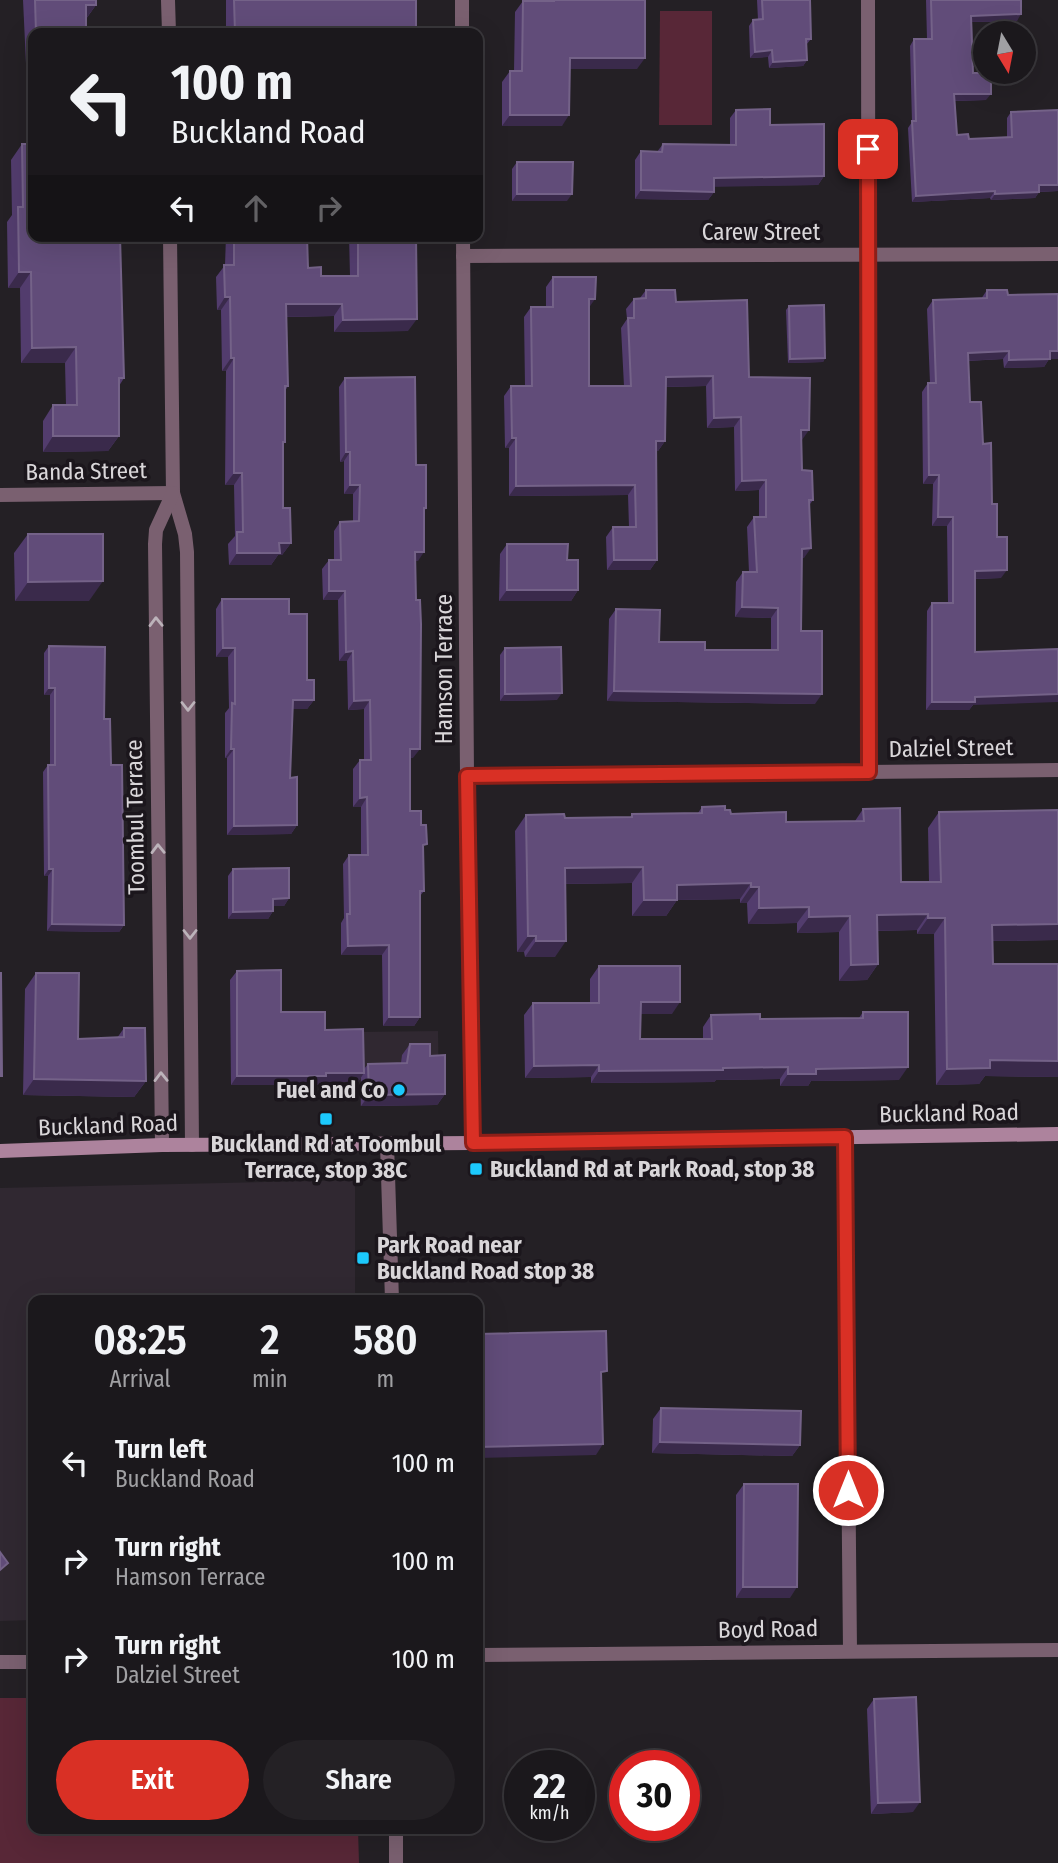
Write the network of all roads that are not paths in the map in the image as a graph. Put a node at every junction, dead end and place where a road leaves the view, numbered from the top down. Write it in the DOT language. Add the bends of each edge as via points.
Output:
graph roads {
  1 [pos="168,0"];
  2 [pos="462,0"];
  3 [pos="868,0"];
  4 [pos="169,28"];
  5 [pos="462,28"];
  6 [pos="170,242"];
  7 [pos="463,242"];
  8 [pos="1058,254"];
  9 [pos="868,255"];
  10 [pos="463,256"];
  11 [pos="173,493"];
  12 [pos="0,495"];
  13 [pos="1058,770"];
  14 [pos="869,772"];
  15 [pos="467,776"];
  16 [pos="1058,1134"];
  17 [pos="845,1137"];
  18 [pos="473,1143"];
  19 [pos="387,1144"];
  20 [pos="162,1145"];
  21 [pos="192,1145"];
  22 [pos="0,1151"];
  23 [pos="392,1295"];
  24 [pos="849,1650"];
  25 [pos="1058,1650"];
  26 [pos="483,1656"];
  27 [pos="0,1662"];
  28 [pos="28,1662"];
  29 [pos="396,1834"];
  30 [pos="396,1863"];
  1 -- 4 [label="street"];
  2 -- 5 [label="street"];
  3 -- 9 [label="street"];
  6 -- 11 [label="street, Toombul Terrace"];
  7 -- 10 [label="street, Hamson Terrace"];
  8 -- 9 [label="street, Carew Street"];
  9 -- 10 [label="street, Carew Street"];
  9 -- 14 [label="street"];
  10 -- 15 [label="street, Hamson Terrace"];
  11 -- 12 [label="street, Banda Street"];
  20 -- 11 [label="street, Toombul Terrace, one-way" via="155,544 156,530"];
  11 -- 21 [label="street, Toombul Terrace, one-way" via="187,552"];
  13 -- 14 [label="street, Dalziel Street"];
  14 -- 15 [label="street, Dalziel Street"];
  15 -- 18 [label="street, Hamson Terrace"];
  16 -- 17 [label="street, Buckland Road"];
  17 -- 18 [label="street, Buckland Road"];
  17 -- 24 [label="street"];
  18 -- 19 [label="street, Buckland Road"];
  19 -- 21 [label="street, Buckland Road"];
  19 -- 23 [label="street"];
  20 -- 21 [label="street, Buckland Road"];
  20 -- 22 [label="street, Buckland Road"];
  24 -- 25 [label="street, Boyd Road"];
  24 -- 26 [label="street, Boyd Road"];
  27 -- 28 [label="street"];
  29 -- 30 [label="street"];
}
